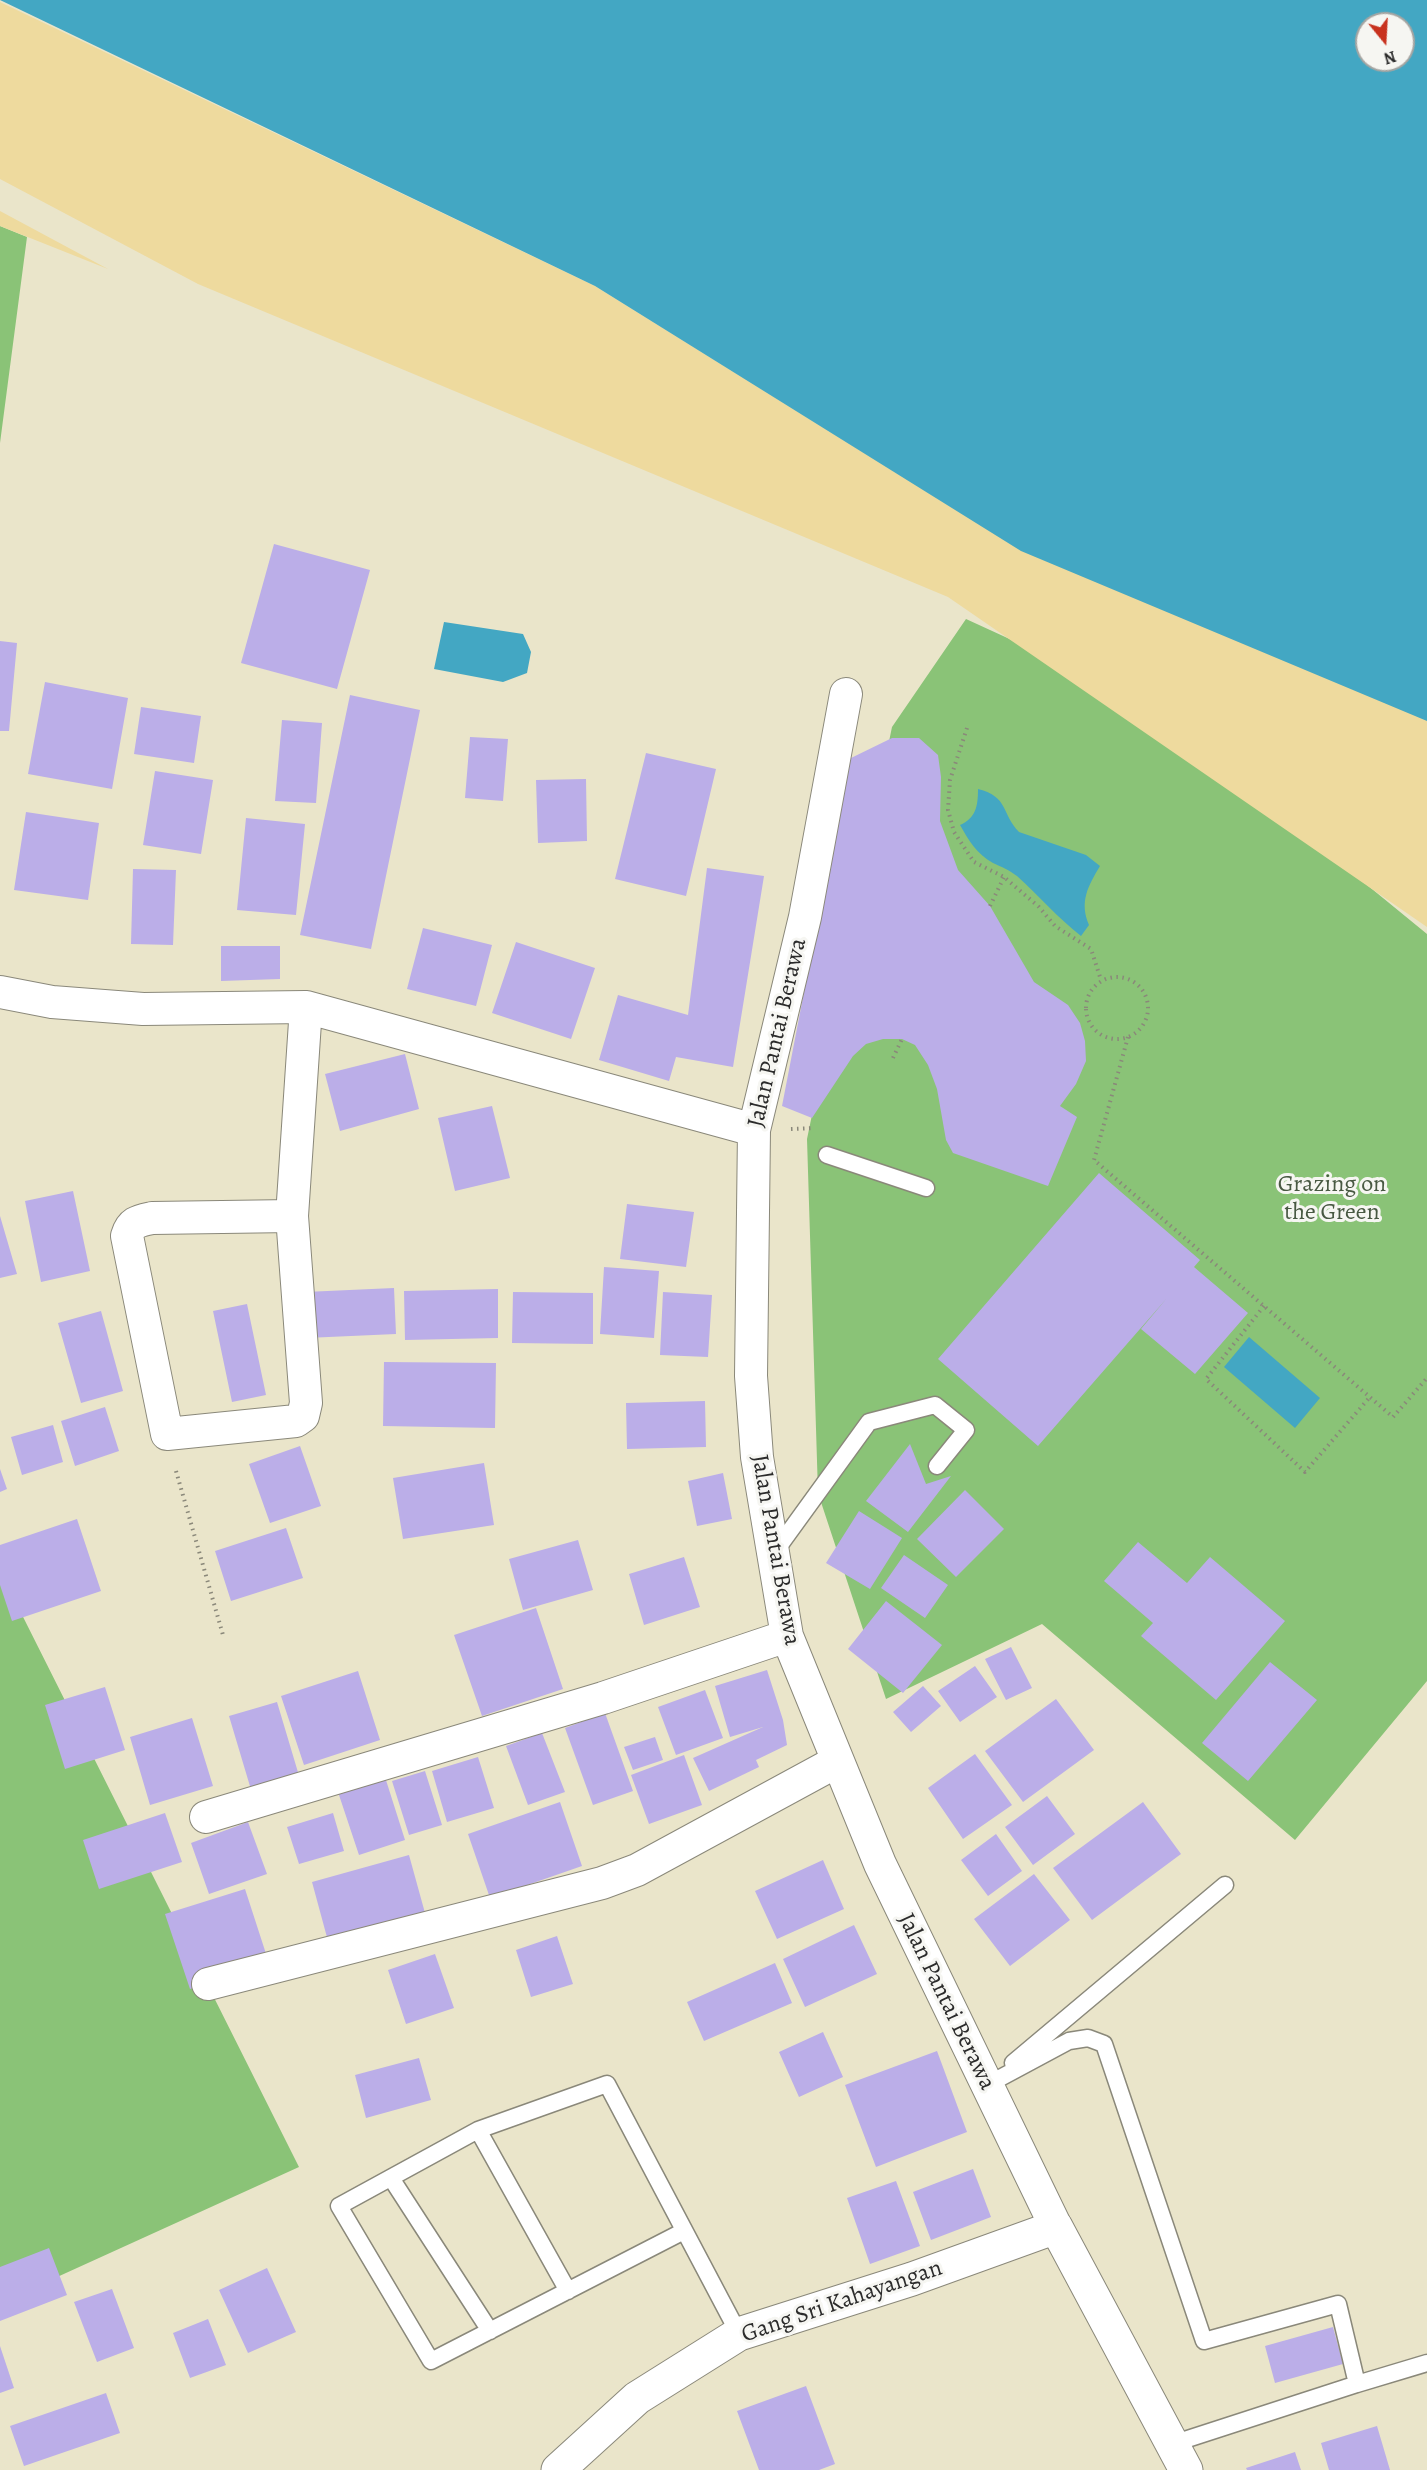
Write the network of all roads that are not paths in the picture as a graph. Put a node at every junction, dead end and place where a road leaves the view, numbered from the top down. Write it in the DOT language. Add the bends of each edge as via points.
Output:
graph roads {
  1 [pos="846,694"];
  2 [pos="0,992"];
  3 [pos="306,1007"];
  4 [pos="754,1130"];
  5 [pos="827,1155"];
  6 [pos="926,1188"];
  7 [pos="292,1216"];
  8 [pos="937,1466"];
  9 [pos="774,1553"];
  10 [pos="787,1636"];
  11 [pos="836,1762"];
  12 [pos="206,1817"];
  13 [pos="1225,1885"];
  14 [pos="208,1984"];
  15 [pos="987,2085"];
  16 [pos="478,2130"];
  17 [pos="392,2178"];
  18 [pos="1056,2227"];
  19 [pos="684,2231"];
  20 [pos="568,2291"];
  21 [pos="490,2331"];
  22 [pos="739,2334"];
  23 [pos="1427,2363"];
  24 [pos="1357,2384"];
  25 [pos="1179,2457"];
  26 [pos="558,2470"];
  1 -- 4 [label="street, Jalan Pantai Berawa" via="805,917"];
  2 -- 3 [label="street" via="52,1002 143,1009"];
  3 -- 4 [label="street"];
  3 -- 7 [label="street"];
  4 -- 9 [label="street, Jalan Pantai Berawa" via="751,1376 757,1457"];
  5 -- 6 [label="lane"];
  7 -- 7 [label="street" via="152,1218 130,1226 127,1236 167,1434 296,1421 303,1416 306,1403"];
  8 -- 9 [label="lane" via="966,1430 935,1405 869,1422"];
  9 -- 10 [label="street, Jalan Pantai Berawa"];
  10 -- 11 [label="street, Jalan Pantai Berawa"];
  10 -- 12 [label="street" via="603,1698"];
  11 -- 14 [label="street" via="637,1870 602,1883"];
  11 -- 15 [label="street, Jalan Pantai Berawa" via="879,1864"];
  13 -- 15 [label="lane"];
  15 -- 18 [label="street, Jalan Pantai Berawa"];
  15 -- 24 [label="lane" via="1069,2041 1088,2038 1104,2044 1204,2341 1338,2304"];
  16 -- 17 [label="lane"];
  16 -- 19 [label="lane" via="607,2084"];
  16 -- 20 [label="lane"];
  17 -- 21 [label="lane"];
  17 -- 21 [label="lane" via="339,2206 431,2361"];
  18 -- 22 [label="street, Gang Sri Kahayangan" via="912,2279"];
  18 -- 25 [label="street, Jalan Pantai Berawa"];
  19 -- 20 [label="lane"];
  19 -- 22 [label="lane"];
  20 -- 21 [label="lane"];
  22 -- 26 [label="street, Gang Sri Kahayangan" via="637,2398"];
  23 -- 24 [label="lane"];
  24 -- 25 [label="lane"];
}
